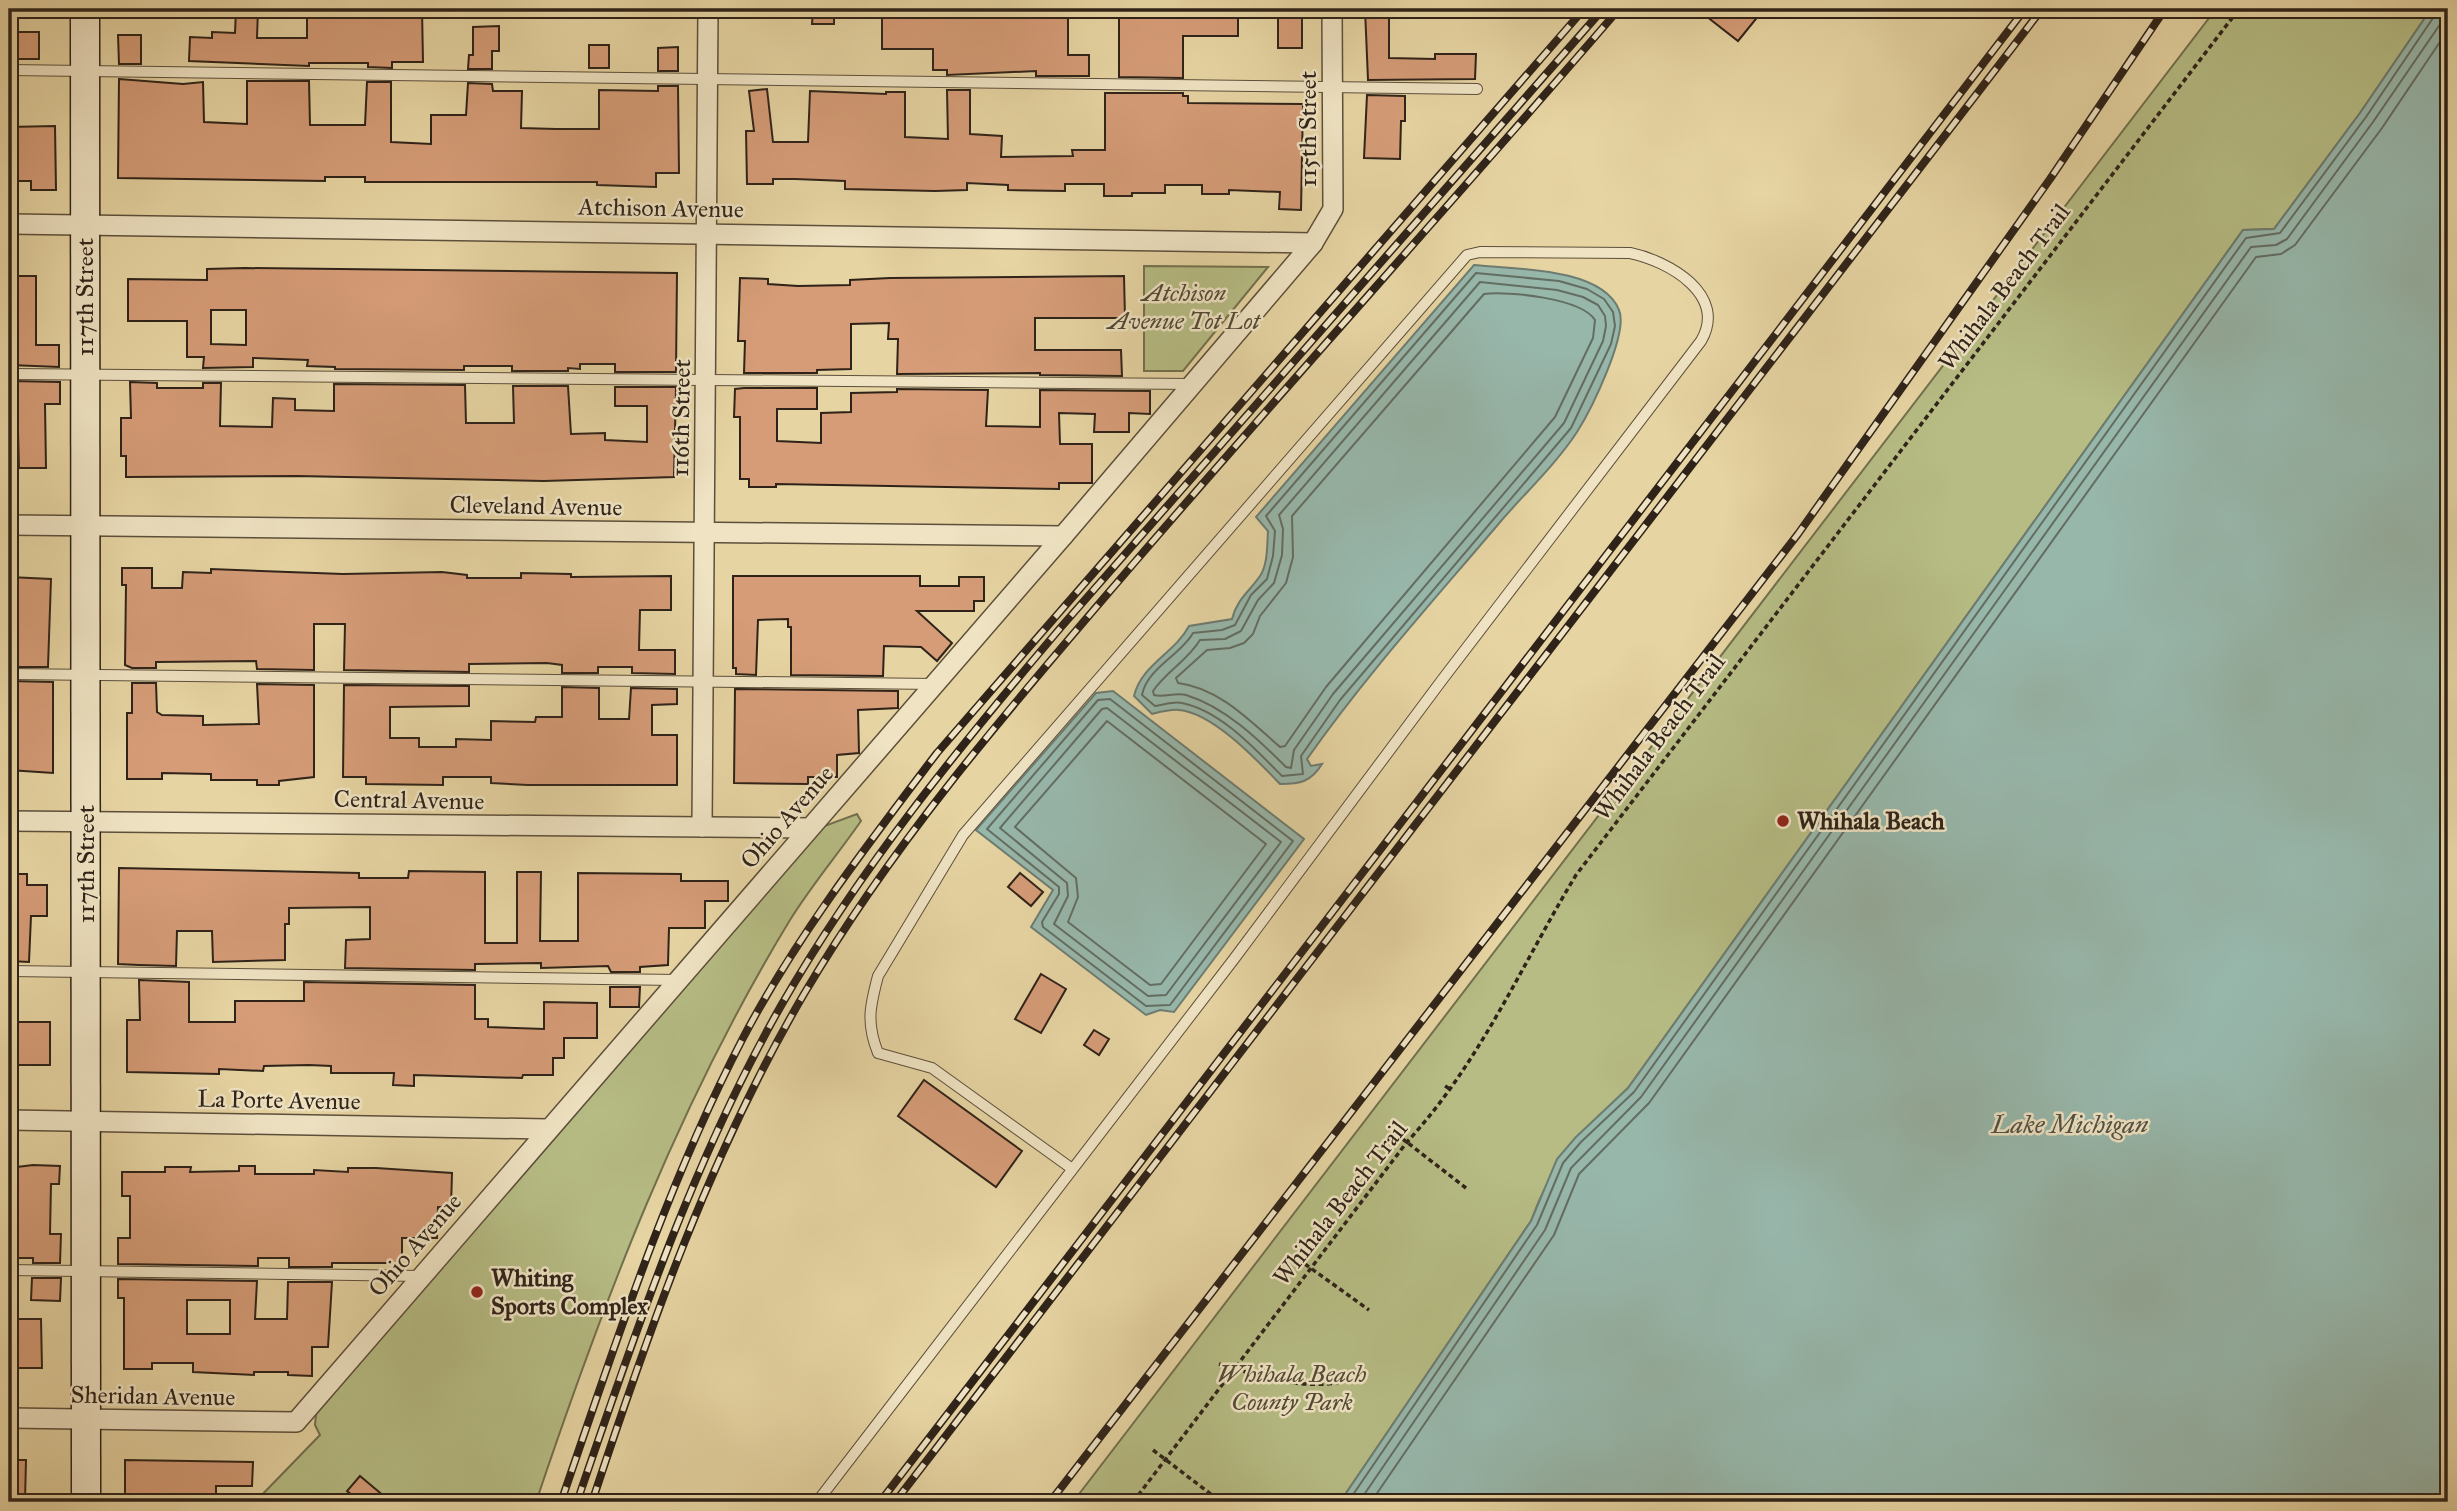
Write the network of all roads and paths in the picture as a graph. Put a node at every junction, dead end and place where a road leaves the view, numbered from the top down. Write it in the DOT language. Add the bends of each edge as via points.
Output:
graph roads {
  1 [pos="85,9"];
  2 [pos="708,9"];
  3 [pos="1332,9"];
  4 [pos="2239,9"];
  5 [pos="9,70"];
  6 [pos="85,71"];
  7 [pos="707,79"];
  8 [pos="1332,88"];
  9 [pos="1478,89"];
  10 [pos="9,224"];
  11 [pos="85,226"];
  12 [pos="707,233"];
  13 [pos="1312,243"];
  14 [pos="9,374"];
  15 [pos="85,375"];
  16 [pos="706,382"];
  17 [pos="1192,384"];
  18 [pos="9,525"];
  19 [pos="85,526"];
  20 [pos="704,532"];
  21 [pos="1063,536"];
  22 [pos="9,674"];
  23 [pos="85,675"];
  24 [pos="703,680"];
  25 [pos="936,684"];
  26 [pos="9,821"];
  27 [pos="85,821"];
  28 [pos="702,827"];
  29 [pos="809,828"];
  30 [pos="9,971"];
  31 [pos="86,972"];
  32 [pos="678,980"];
  33 [pos="1446,1086"];
  34 [pos="1452,1090"];
  35 [pos="9,1120"];
  36 [pos="87,1121"];
  37 [pos="547,1129"];
  38 [pos="1395,1133"];
  39 [pos="1407,1142"];
  40 [pos="1071,1168"];
  41 [pos="1466,1188"];
  42 [pos="1298,1259"];
  43 [pos="1310,1269"];
  44 [pos="9,1270"];
  45 [pos="87,1271"];
  46 [pos="421,1276"];
  47 [pos="1369,1310"];
  48 [pos="1219,1364"];
  49 [pos="1234,1368"];
  50 [pos="1341,1382"];
  51 [pos="9,1418"];
  52 [pos="87,1419"];
  53 [pos="296,1422"];
  54 [pos="1153,1450"];
  55 [pos="1165,1458"];
  56 [pos="1212,1495"];
  57 [pos="86,1502"];
  58 [pos="817,1502"];
  59 [pos="1133,1502"];
  1 -- 6 [label="street, 117th Street"];
  2 -- 7 [label="street, 116th Street"];
  3 -- 8 [label="street, 115th Street"];
  4 -- 34 [label="path, Whihala Beach Trail" via="1576,875 1503,1009"];
  5 -- 6 [label="lane"];
  6 -- 7 [label="lane"];
  6 -- 11 [label="street, 117th Street"];
  7 -- 8 [label="lane"];
  7 -- 12 [label="street, 116th Street"];
  8 -- 9 [label="lane"];
  8 -- 13 [label="street, 115th Street" via="1333,209"];
  10 -- 11 [label="street, Atchison Avenue"];
  11 -- 12 [label="street, Atchison Avenue"];
  11 -- 15 [label="street, 117th Street"];
  12 -- 13 [label="street, Atchison Avenue"];
  12 -- 16 [label="street, 116th Street"];
  13 -- 17 [label="street, Ohio Avenue"];
  14 -- 15 [label="lane"];
  15 -- 16 [label="lane"];
  15 -- 19 [label="street, 117th Street"];
  16 -- 17 [label="lane"];
  16 -- 20 [label="street, 116th Street"];
  17 -- 21 [label="street, Ohio Avenue"];
  18 -- 19 [label="street, Cleveland Avenue"];
  19 -- 20 [label="street, Cleveland Avenue"];
  19 -- 23 [label="street, 117th Street"];
  20 -- 21 [label="street, Cleveland Avenue"];
  20 -- 24 [label="street, 116th Street"];
  21 -- 25 [label="street, Ohio Avenue"];
  22 -- 23 [label="lane"];
  23 -- 24 [label="lane"];
  23 -- 27 [label="street, 117th Street"];
  24 -- 25 [label="lane"];
  24 -- 28 [label="street, 116th Street"];
  25 -- 29 [label="street, Ohio Avenue"];
  26 -- 27 [label="street, Central Avenue"];
  27 -- 28 [label="street, Central Avenue"];
  27 -- 31 [label="street, 117th Street"];
  28 -- 29 [label="street, Central Avenue"];
  29 -- 32 [label="street, Ohio Avenue"];
  30 -- 31 [label="lane"];
  31 -- 32 [label="lane"];
  31 -- 36 [label="street, 117th Street"];
  32 -- 37 [label="street, Ohio Avenue"];
  33 -- 34 [label="path"];
  34 -- 39 [label="path, Whihala Beach Trail"];
  35 -- 36 [label="street, La Porte Avenue"];
  36 -- 37 [label="street, La Porte Avenue"];
  36 -- 45 [label="street, 117th Street"];
  37 -- 46 [label="street, Ohio Avenue"];
  38 -- 39 [label="path"];
  39 -- 41 [label="path"];
  39 -- 43 [label="path, Whihala Beach Trail"];
  40 -- 40 [label="lane" via="1701,341 1708,329 1706,300 1692,283 1648,257 1630,253 1480,252 1467,256 963,835 878,976 869,1030 878,1053 932,1068"];
  40 -- 58 [label="lane"];
  42 -- 43 [label="path"];
  43 -- 47 [label="path"];
  43 -- 49 [label="path, Whihala Beach Trail"];
  44 -- 45 [label="lane"];
  45 -- 46 [label="lane"];
  45 -- 52 [label="street, 117th Street"];
  46 -- 53 [label="street, Ohio Avenue"];
  48 -- 49 [label="path"];
  49 -- 50 [label="path" via="1316,1387"];
  49 -- 55 [label="path, Whihala Beach Trail"];
  51 -- 52 [label="street, Sheridan Avenue"];
  52 -- 53 [label="street, Sheridan Avenue"];
  52 -- 57 [label="street, 117th Street"];
  54 -- 55 [label="path"];
  55 -- 56 [label="path"];
  55 -- 59 [label="path, Whihala Beach Trail"];
}
